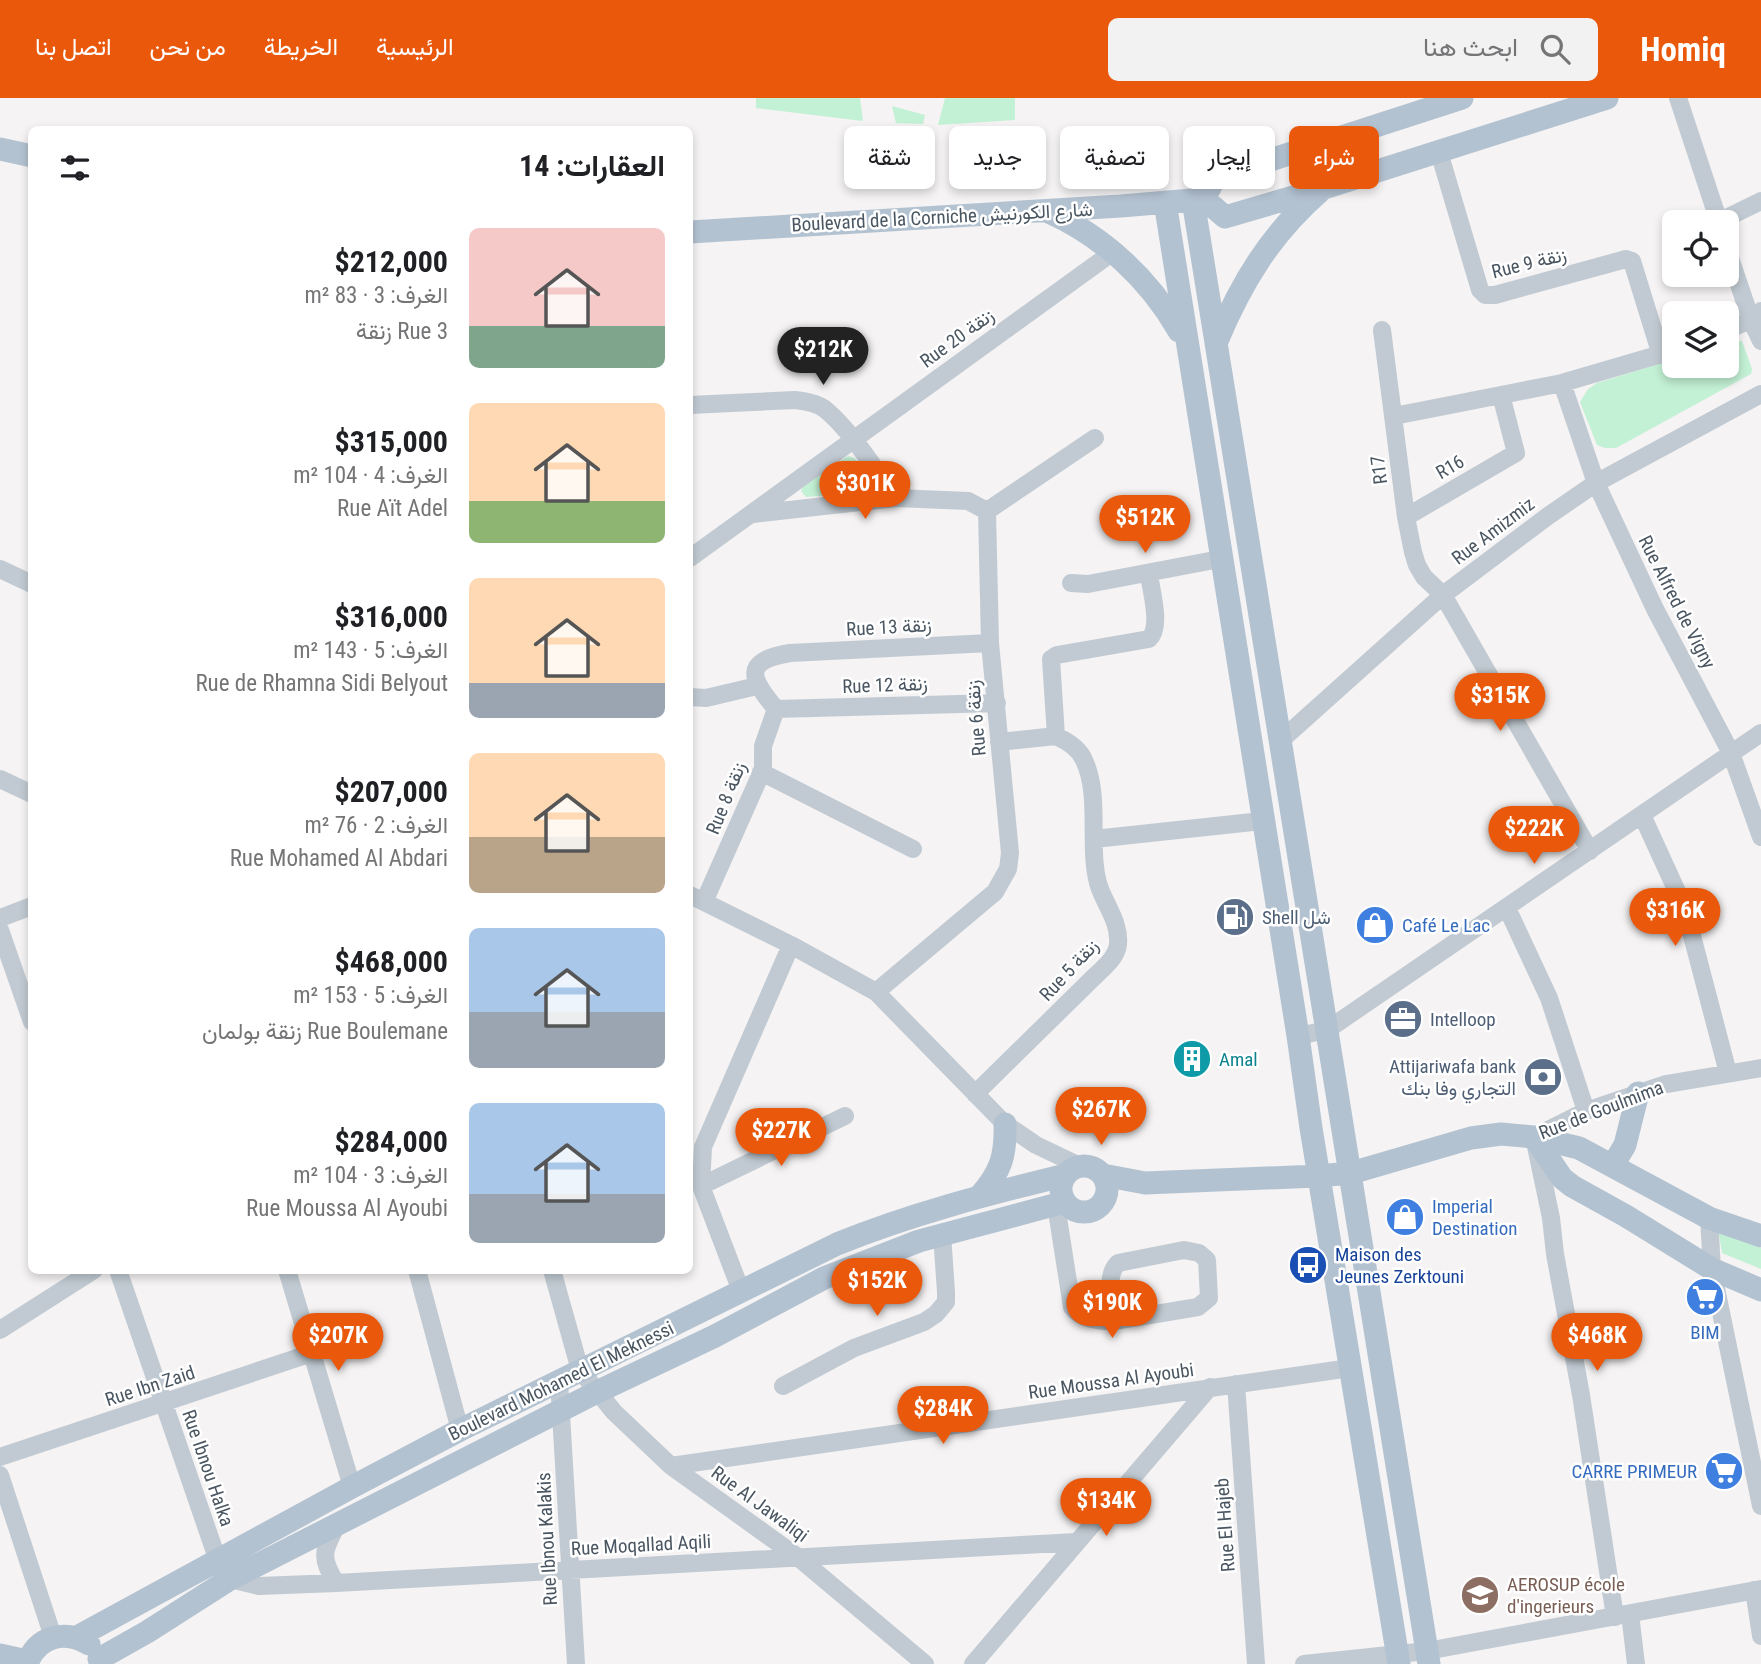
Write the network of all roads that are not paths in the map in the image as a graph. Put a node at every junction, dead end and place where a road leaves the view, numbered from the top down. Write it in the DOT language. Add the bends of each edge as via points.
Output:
graph roads {
  1 [pos="1462,98"];
  2 [pos="1607,98"];
  3 [pos="1678,98"];
  4 [pos="0,149"];
  5 [pos="1439,152"];
  6 [pos="28,155"];
  7 [pos="1379,171"];
  8 [pos="1321,189"];
  9 [pos="1323,189"];
  10 [pos="1198,199"];
  11 [pos="1761,201"];
  12 [pos="1165,202"];
  13 [pos="1714,210"];
  14 [pos="1047,211"];
  15 [pos="1739,212"];
  16 [pos="693,232"];
  17 [pos="1113,251"];
  18 [pos="1739,277"];
  19 [pos="1756,316"];
  20 [pos="1739,324"];
  21 [pos="1382,330"];
  22 [pos="1662,338"];
  23 [pos="1217,341"];
  24 [pos="1761,341"];
  25 [pos="1186,343"];
  26 [pos="1662,355"];
  27 [pos="1562,383"];
  28 [pos="1761,394"];
  29 [pos="1501,395"];
  30 [pos="693,405"];
  31 [pos="1394,416"];
  32 [pos="1095,438"];
  33 [pos="852,440"];
  34 [pos="1596,483"];
  35 [pos="896,499"];
  36 [pos="987,511"];
  37 [pos="750,514"];
  38 [pos="1406,517"];
  39 [pos="693,556"];
  40 [pos="1220,559"];
  41 [pos="0,569"];
  42 [pos="1149,574"];
  43 [pos="28,582"];
  44 [pos="1071,583"];
  45 [pos="1443,595"];
  46 [pos="990,643"];
  47 [pos="757,686"];
  48 [pos="693,697"];
  49 [pos="997,703"];
  50 [pos="776,709"];
  51 [pos="1761,733"];
  52 [pos="1056,736"];
  53 [pos="999,742"];
  54 [pos="1279,742"];
  55 [pos="1731,753"];
  56 [pos="761,772"];
  57 [pos="0,779"];
  58 [pos="28,792"];
  59 [pos="1642,815"];
  60 [pos="1262,821"];
  61 [pos="1761,837"];
  62 [pos="1094,839"];
  63 [pos="913,849"];
  64 [pos="1590,851"];
  65 [pos="697,899"];
  66 [pos="28,908"];
  67 [pos="1507,908"];
  68 [pos="0,918"];
  69 [pos="0,930"];
  70 [pos="792,945"];
  71 [pos="876,992"];
  72 [pos="28,1010"];
  73 [pos="1327,1030"];
  74 [pos="1298,1036"];
  75 [pos="1761,1068"];
  76 [pos="1728,1073"];
  77 [pos="1638,1093"];
  78 [pos="975,1094"];
  79 [pos="1586,1111"];
  80 [pos="845,1116"];
  81 [pos="1005,1124"];
  82 [pos="1534,1137"];
  83 [pos="1613,1165"];
  84 [pos="1072,1171"];
  85 [pos="1351,1173"];
  86 [pos="1103,1175"];
  87 [pos="1318,1176"];
  88 [pos="1145,1183"];
  89 [pos="701,1186"];
  90 [pos="980,1196"];
  91 [pos="1104,1201"];
  92 [pos="1060,1203"];
  93 [pos="1709,1218"];
  94 [pos="942,1234"];
  95 [pos="1761,1236"];
  96 [pos="1712,1269"];
  97 [pos="88,1274"];
  98 [pos="119,1274"];
  99 [pos="288,1274"];
  100 [pos="418,1274"];
  101 [pos="553,1274"];
  102 [pos="741,1290"];
  103 [pos="1761,1290"];
  104 [pos="1114,1321"];
  105 [pos="0,1330"];
  106 [pos="312,1353"];
  107 [pos="1350,1368"];
  108 [pos="580,1370"];
  109 [pos="559,1381"];
  110 [pos="1236,1384"];
  111 [pos="783,1386"];
  112 [pos="1210,1387"];
  113 [pos="597,1392"];
  114 [pos="164,1404"];
  115 [pos="562,1411"];
  116 [pos="460,1430"];
  117 [pos="0,1457"];
  118 [pos="671,1465"];
  119 [pos="0,1475"];
  120 [pos="352,1487"];
  121 [pos="1761,1506"];
  122 [pos="337,1525"];
  123 [pos="1077,1542"];
  124 [pos="799,1558"];
  125 [pos="224,1570"];
  126 [pos="569,1570"];
  127 [pos="336,1583"];
  128 [pos="1758,1589"];
  129 [pos="1622,1615"];
  130 [pos="1761,1636"];
  131 [pos="53,1637"];
  132 [pos="77,1637"];
  133 [pos="0,1655"];
  134 [pos="1428,1658"];
  135 [pos="1399,1660"];
  136 [pos="100,1661"];
  137 [pos="27,1663"];
  138 [pos="576,1664"];
  139 [pos="925,1664"];
  140 [pos="973,1664"];
  141 [pos="1256,1664"];
  142 [pos="1304,1664"];
  143 [pos="1636,1664"];
  1 -- 10 [label="main road" via="1215,178"];
  2 -- 5 [label="main road"];
  3 -- 13 [label="street"];
  4 -- 6 [label="main road"];
  5 -- 7 [label="main road"];
  5 -- 22 [label="street, Rue 9 زنقة" via="1485,295 1626,259 1632,261"];
  8 -- 10 [label="main road" via="1225,217"];
  9 -- 23 [label="main road" via="1301,208 1253,267"];
  10 -- 12 [label="main road, Boulevard de la Corniche شارع الكورنيش"];
  10 -- 23 [label="main road"];
  11 -- 15 [label="street"];
  12 -- 14 [label="main road, Boulevard de la Corniche شارع الكورنيش"];
  12 -- 25 [label="main road"];
  14 -- 16 [label="main road, Boulevard de la Corniche شارع الكورنيش"];
  14 -- 17 [label="main road" via="1087,231"];
  17 -- 25 [label="main road" via="1155,295"];
  17 -- 33 [label="street, Rue 20 زنقة"];
  18 -- 19 [label="street"];
  19 -- 20 [label="street"];
  19 -- 24 [label="street"];
  21 -- 31 [label="street, R17"];
  23 -- 54 [label="main road"];
  25 -- 40 [label="main road"];
  26 -- 27 [label="street"];
  27 -- 29 [label="street"];
  27 -- 34 [label="street, Rue Alfred de Vigny"];
  28 -- 34 [label="street, Rue Amizmiz"];
  29 -- 31 [label="street"];
  29 -- 38 [label="street, R16" via="1516,453"];
  30 -- 33 [label="street" via="811,402 825,408"];
  31 -- 38 [label="street, R17"];
  32 -- 36 [label="street"];
  33 -- 35 [label="street"];
  33 -- 37 [label="street, Rue 20 زنقة"];
  34 -- 45 [label="street, Rue Amizmiz"];
  34 -- 55 [label="street, Rue Alfred de Vigny" via="1655,609"];
  35 -- 36 [label="street" via="968,501"];
  35 -- 37 [label="street"];
  36 -- 46 [label="street, Rue 6 زنقة"];
  37 -- 39 [label="street, Rue 20 زنقة"];
  38 -- 45 [label="street, R17" via="1417,565"];
  40 -- 42 [label="street"];
  40 -- 60 [label="main road"];
  41 -- 43 [label="street"];
  42 -- 44 [label="street"];
  42 -- 52 [label="street" via="1156,625 1149,639 1056,654 1051,659"];
  45 -- 54 [label="street, Rue Amizmiz"];
  45 -- 64 [label="street, R17"];
  46 -- 47 [label="street, Rue 13 زنقة" via="768,657 755,675"];
  46 -- 49 [label="street, Rue 6 زنقة"];
  47 -- 48 [label="street"];
  47 -- 50 [label="street"];
  49 -- 50 [label="street, Rue 12 زنقة"];
  49 -- 53 [label="street, Rue 6 زنقة"];
  50 -- 56 [label="street, Rue 8 زنقة" via="762,746"];
  51 -- 55 [label="street"];
  52 -- 53 [label="street"];
  52 -- 62 [label="street, Rue 5 زنقة" via="1069,742 1085,762"];
  53 -- 71 [label="street, Rue 6 زنقة" via="1010,853 1003,880 995,892"];
  54 -- 73 [label="main road"];
  55 -- 59 [label="street"];
  55 -- 61 [label="street, Rue Alfred de Vigny"];
  56 -- 63 [label="street"];
  56 -- 65 [label="street, Rue 8 زنقة"];
  57 -- 58 [label="street"];
  59 -- 64 [label="street"];
  59 -- 76 [label="street" via="1685,909"];
  60 -- 62 [label="street"];
  60 -- 74 [label="main road"];
  62 -- 78 [label="street, Rue 5 زنقة" via="1098,881 1117,930 1117,950"];
  64 -- 67 [label="street"];
  65 -- 70 [label="street"];
  66 -- 68 [label="street"];
  67 -- 73 [label="street"];
  67 -- 79 [label="street" via="1549,998"];
  69 -- 72 [label="street"];
  70 -- 71 [label="street"];
  70 -- 89 [label="street" via="704,1147"];
  71 -- 78 [label="street"];
  73 -- 74 [label="street"];
  73 -- 85 [label="main road"];
  74 -- 87 [label="main road"];
  75 -- 76 [label="street, Rue de Goulmima"];
  76 -- 77 [label="street, Rue de Goulmima"];
  77 -- 79 [label="street, Rue de Goulmima"];
  77 -- 83 [label="main road" via="1625,1145"];
  78 -- 81 [label="street"];
  79 -- 82 [label="street, Rue de Goulmima"];
  80 -- 89 [label="street"];
  81 -- 84 [label="street"];
  81 -- 90 [label="main road" via="1004,1155"];
  82 -- 83 [label="main road" via="1579,1148"];
  82 -- 85 [label="main road, Rue de Goulmima" via="1501,1134 1471,1138"];
  82 -- 96 [label="main road" via="1572,1186"];
  82 -- 129 [label="street"];
  83 -- 93 [label="main road"];
  84 -- 86 [label="main road" via="1097,1169"];
  84 -- 90 [label="main road, Boulevard Mohamed El Meknessi"];
  84 -- 92 [label="main road" via="1061,1183"];
  85 -- 87 [label="main road, Rue de Goulmima"];
  85 -- 134 [label="main road"];
  86 -- 88 [label="main road"];
  86 -- 91 [label="main road"];
  87 -- 88 [label="main road"];
  87 -- 107 [label="main road"];
  88 -- 91 [label="main road"];
  89 -- 102 [label="street"];
  90 -- 102 [label="main road, Boulevard Mohamed El Meknessi" via="864,1233"];
  91 -- 92 [label="main road" via="1089,1212"];
  92 -- 94 [label="main road, Boulevard Mohamed El Meknessi"];
  92 -- 104 [label="street" via="1072,1307 1085,1316"];
  93 -- 95 [label="main road"];
  93 -- 96 [label="street"];
  94 -- 111 [label="street" via="946,1302 936,1314 855,1348"];
  94 -- 113 [label="main road, Boulevard Mohamed El Meknessi" via="824,1278"];
  96 -- 103 [label="main road"];
  96 -- 121 [label="street"];
  97 -- 105 [label="street"];
  98 -- 114 [label="street, Rue Ibnou Halka"];
  99 -- 106 [label="street"];
  100 -- 116 [label="street"];
  101 -- 108 [label="street"];
  102 -- 108 [label="main road, Boulevard Mohamed El Meknessi"];
  104 -- 104 [label="street" via="1198,1307 1209,1298 1207,1260 1184,1250 1118,1263 1110,1278"];
  106 -- 114 [label="street, Rue Ibn Zaid"];
  106 -- 120 [label="street"];
  107 -- 110 [label="street, Rue Moussa Al Ayoubi"];
  107 -- 135 [label="main road"];
  108 -- 109 [label="main road, Boulevard Mohamed El Meknessi"];
  108 -- 113 [label="street, Rue Al Jawaliqi"];
  109 -- 115 [label="street, Rue Ibnou Kalakis"];
  109 -- 116 [label="main road, Boulevard Mohamed El Meknessi"];
  110 -- 112 [label="street, Rue Moussa Al Ayoubi"];
  110 -- 141 [label="street, Rue El Hajeb"];
  112 -- 118 [label="street, Rue Moussa Al Ayoubi"];
  112 -- 123 [label="street"];
  113 -- 115 [label="main road, Boulevard Mohamed El Meknessi"];
  113 -- 118 [label="street, Rue Al Jawaliqi"];
  114 -- 117 [label="street, Rue Ibn Zaid"];
  114 -- 125 [label="street, Rue Ibnou Halka"];
  115 -- 122 [label="main road, Boulevard Mohamed El Meknessi"];
  115 -- 126 [label="street, Rue Ibnou Kalakis"];
  116 -- 120 [label="main road, Boulevard Mohamed El Meknessi"];
  118 -- 124 [label="street, Rue Al Jawaliqi"];
  119 -- 131 [label="street"];
  120 -- 125 [label="main road, Boulevard Mohamed El Meknessi"];
  122 -- 125 [label="main road, Boulevard Mohamed El Meknessi"];
  122 -- 127 [label="street" via="324,1554"];
  123 -- 124 [label="street, Rue Moqallad Aqili"];
  123 -- 140 [label="street"];
  124 -- 126 [label="street, Rue Moqallad Aqili"];
  124 -- 139 [label="street, Rue Al Jawaliqi"];
  125 -- 127 [label="street, Rue Moqallad Aqili" via="259,1586"];
  125 -- 132 [label="main road, Boulevard Mohamed El Meknessi"];
  125 -- 136 [label="main road, Boulevard Mohamed El Meknessi" via="147,1632"];
  126 -- 127 [label="street, Rue Moqallad Aqili"];
  126 -- 138 [label="street, Rue Ibnou Kalakis"];
  128 -- 129 [label="street"];
  128 -- 130 [label="street"];
  129 -- 134 [label="street"];
  129 -- 143 [label="street"];
  131 -- 132 [label="main road"];
  131 -- 137 [label="main road" via="42,1642"];
  132 -- 136 [label="main road" via="88,1643"];
  133 -- 137 [label="main road"];
  134 -- 135 [label="street"];
  135 -- 142 [label="street"];
}
